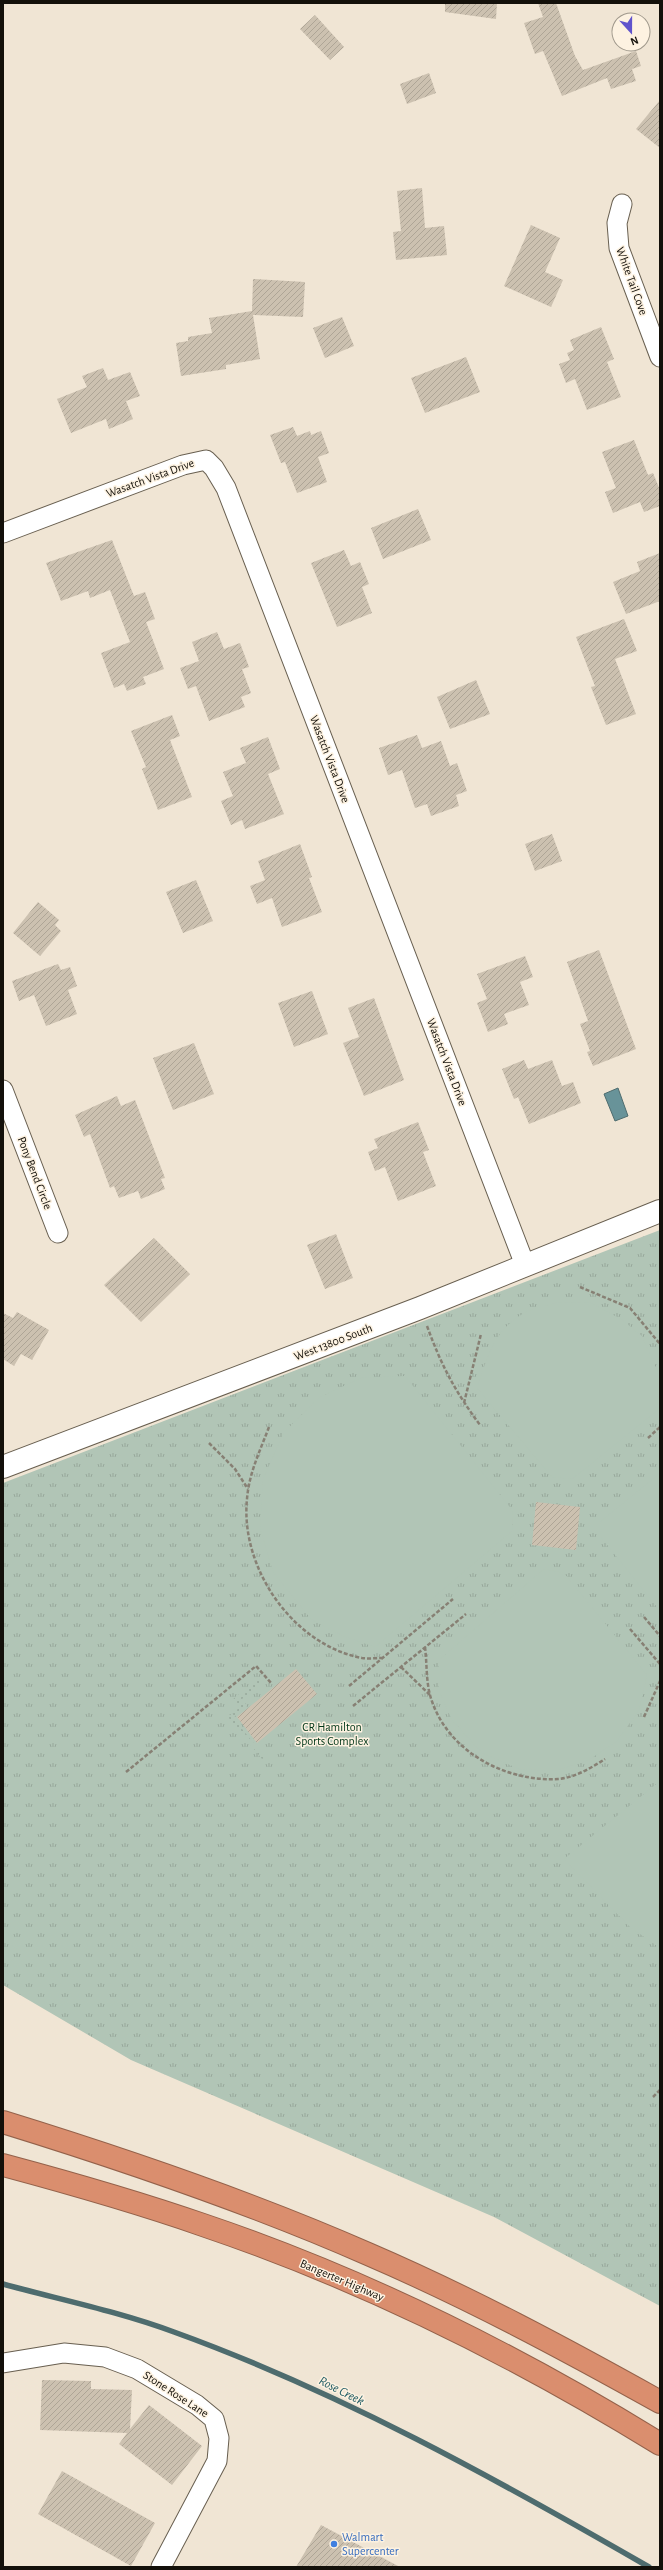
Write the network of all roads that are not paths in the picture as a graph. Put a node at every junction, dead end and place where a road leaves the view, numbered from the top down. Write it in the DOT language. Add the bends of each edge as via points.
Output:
graph roads {
  1 [pos="622,204"];
  2 [pos="660,357"];
  3 [pos="3,533"];
  4 [pos="3,1090"];
  5 [pos="660,1211"];
  6 [pos="58,1233"];
  7 [pos="525,1264"];
  8 [pos="3,1467"];
  9 [pos="3,2122"];
  10 [pos="3,2165"];
  11 [pos="3,2363"];
  12 [pos="660,2402"];
  13 [pos="616,2417"];
  14 [pos="660,2444"];
  15 [pos="660,2452"];
  16 [pos="161,2567"];
  1 -- 2 [label="street, White Tail Cove" via="617,223 619,248"];
  3 -- 7 [label="street, Wasatch Vista Drive" via="183,465 206,460 214,468 229,496"];
  4 -- 6 [label="street, Pony Bend Circle"];
  5 -- 7 [label="street, West 13800 South"];
  7 -- 8 [label="street, West 13800 South" via="420,1308"];
  9 -- 12 [label="highway" via="208,2191 368,2254 565,2349"];
  10 -- 13 [label="highway, Bangerter Highway" via="128,2200 337,2276 467,2337"];
  11 -- 16 [label="street, Stone Rose Lane" via="64,2353 105,2357 137,2369 197,2405 214,2419 219,2442 217,2461"];
  13 -- 14 [label="highway, Bangerter Highway"];
  13 -- 15 [label="highway"];
}
